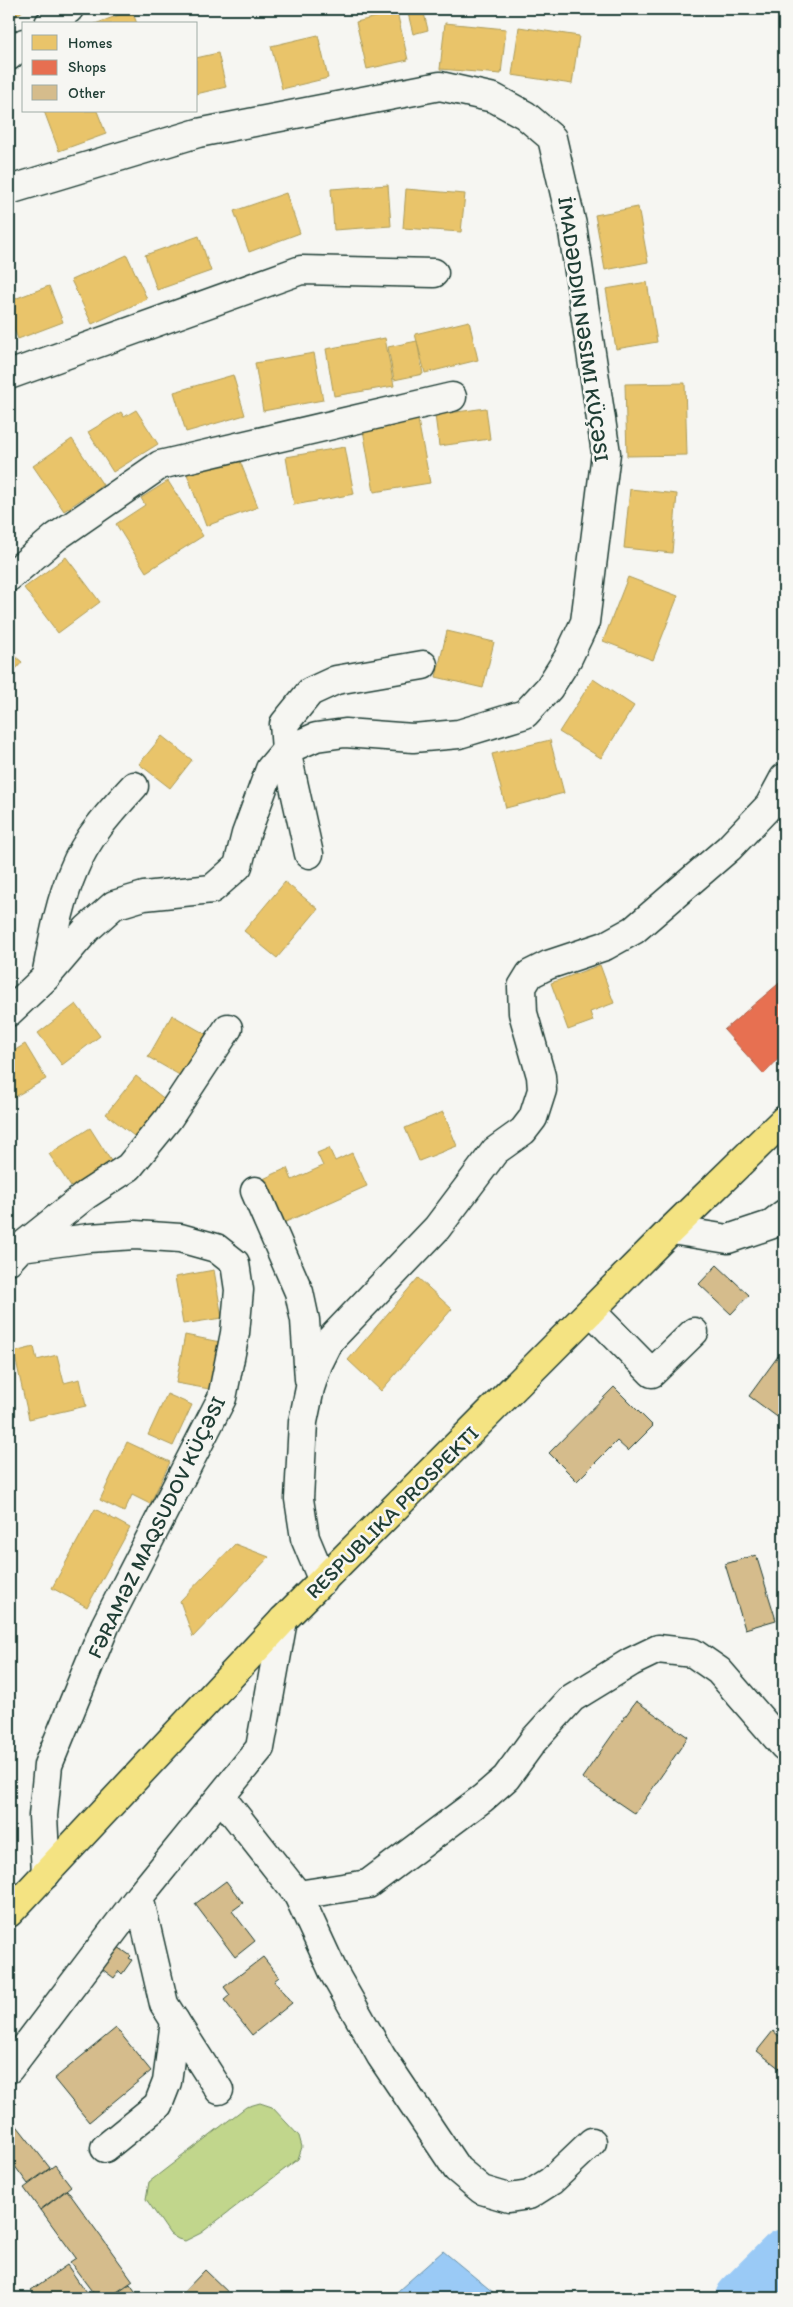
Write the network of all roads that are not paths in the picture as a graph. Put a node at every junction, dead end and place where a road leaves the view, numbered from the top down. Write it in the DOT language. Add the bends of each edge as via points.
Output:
graph roads {
  1 [pos="69,9"];
  2 [pos="52,22"];
  3 [pos="22,45"];
  4 [pos="9,56"];
  5 [pos="9,190"];
  6 [pos="434,273"];
  7 [pos="9,375"];
  8 [pos="452,397"];
  9 [pos="9,577"];
  10 [pos="423,665"];
  11 [pos="286,750"];
  12 [pos="784,778"];
  13 [pos="134,786"];
  14 [pos="309,854"];
  15 [pos="46,978"];
  16 [pos="9,1012"];
  17 [pos="228,1028"];
  18 [pos="784,1120"];
  19 [pos="254,1191"];
  20 [pos="784,1214"];
  21 [pos="671,1230"];
  22 [pos="15,1254"];
  23 [pos="591,1311"];
  24 [pos="694,1332"];
  25 [pos="310,1388"];
  26 [pos="323,1581"];
  27 [pos="283,1620"];
  28 [pos="784,1746"];
  29 [pos="221,1797"];
  30 [pos="46,1874"];
  31 [pos="298,1895"];
  32 [pos="139,1897"];
  33 [pos="9,1913"];
  34 [pos="175,2021"];
  35 [pos="9,2068"];
  36 [pos="219,2090"];
  37 [pos="592,2142"];
  38 [pos="105,2148"];
  1 -- 2 [label="street"];
  3 -- 4 [label="street"];
  5 -- 11 [label="street, İMADƏDDIN NƏSIMI KÜÇƏSI" via="198,133 440,86 494,98 525,115 552,138 572,225 606,453 584,622 568,658 549,688 525,714 459,734 413,738 345,733 316,737"];
  6 -- 7 [label="street" via="301,270"];
  8 -- 9 [label="street" via="160,466 56,537"];
  10 -- 11 [label="street" via="336,680 310,692 284,724"];
  11 -- 14 [label="street"];
  11 -- 15 [label="street, İMADƏDDIN NƏSIMI KÜÇƏSI" via="270,769 238,866 212,889 144,896 114,905 87,929"];
  12 -- 25 [label="street" via="769,806 729,848 634,930 605,946 530,974 522,987 521,1001 542,1076 542,1090 533,1118 523,1131 495,1151 437,1228 330,1340"];
  13 -- 15 [label="street" via="106,816 73,870 57,922"];
  15 -- 16 [label="street, İMADƏDDIN NƏSIMI KÜÇƏSI"];
  17 -- 22 [label="street" via="168,1119 129,1167 86,1195"];
  18 -- 21 [label="main road, RESPUBLIKA PROSPEKTI"];
  19 -- 25 [label="street" via="299,1292 305,1320"];
  20 -- 21 [label="street" via="770,1225 728,1238"];
  21 -- 23 [label="main road, RESPUBLIKA PROSPEKTI"];
  22 -- 30 [label="street, FƏRAMƏZ MAQSUDOV KÜÇƏSI" via="90,1238 135,1235 180,1238 216,1248 235,1263 239,1290 235,1333 222,1398 105,1626 48,1765 43,1816"];
  23 -- 24 [label="street" via="652,1373"];
  23 -- 26 [label="main road, RESPUBLIKA PROSPEKTI"];
  25 -- 26 [label="street" via="303,1422 299,1499 305,1538"];
  26 -- 27 [label="main road, RESPUBLIKA PROSPEKTI"];
  27 -- 29 [label="street" via="260,1748"];
  27 -- 30 [label="main road, RESPUBLIKA PROSPEKTI"];
  28 -- 31 [label="street" via="719,1671 693,1653 658,1649 572,1698 533,1741 506,1778 368,1884"];
  29 -- 31 [label="street"];
  29 -- 32 [label="street"];
  30 -- 33 [label="main road, RESPUBLIKA PROSPEKTI"];
  31 -- 37 [label="street" via="334,1973 381,2056 457,2169 482,2190 509,2198 528,2195 551,2181"];
  32 -- 34 [label="street" via="164,2004"];
  32 -- 35 [label="street"];
  34 -- 36 [label="street"];
  34 -- 38 [label="street" via="167,2082 158,2105"];
}
